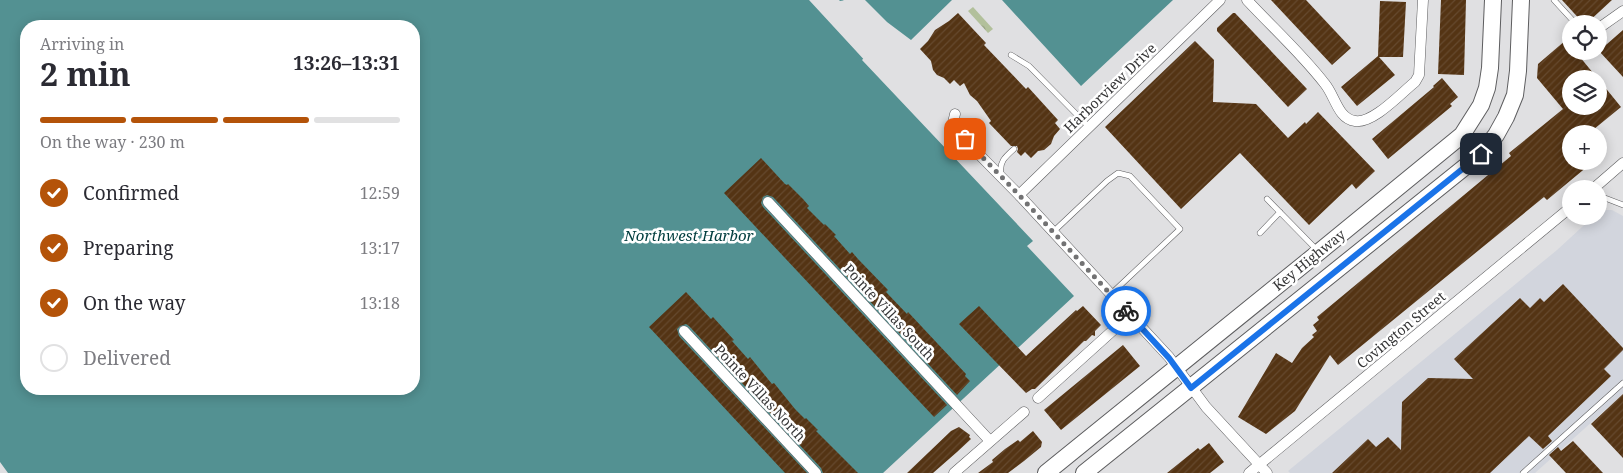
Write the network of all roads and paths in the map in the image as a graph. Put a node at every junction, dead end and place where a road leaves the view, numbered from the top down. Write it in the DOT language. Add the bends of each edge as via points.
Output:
graph roads {
  1 [pos="1220,0"];
  2 [pos="1247,0"];
  3 [pos="1422,0"];
  4 [pos="1493,0"];
  5 [pos="1521,0"];
  6 [pos="1554,0"];
  7 [pos="1623,11"];
  8 [pos="1568,15"];
  9 [pos="1607,22"];
  10 [pos="1012,55"];
  11 [pos="955,114"];
  12 [pos="1089,127"];
  13 [pos="1014,149"];
  14 [pos="1623,163"];
  15 [pos="1002,177"];
  16 [pos="1603,180"];
  17 [pos="1019,195"];
  18 [pos="1267,199"];
  19 [pos="1607,199"];
  20 [pos="768,202"];
  21 [pos="1623,205"];
  22 [pos="1280,212"];
  23 [pos="1562,215"];
  24 [pos="1053,232"];
  25 [pos="1260,232"];
  26 [pos="1319,252"];
  27 [pos="1111,295"];
  28 [pos="1130,315"];
  29 [pos="684,331"];
  30 [pos="1176,368"];
  31 [pos="1623,383"];
  32 [pos="1191,388"];
  33 [pos="1038,398"];
  34 [pos="1024,412"];
  35 [pos="990,441"];
  36 [pos="1259,465"];
  37 [pos="816,473"];
  38 [pos="954,473"];
  39 [pos="1046,473"];
  40 [pos="1084,473"];
  41 [pos="1249,473"];
  42 [pos="1267,473"];
  43 [pos="1523,473"];
  1 -- 12 [label="street, Harborview Drive"];
  2 -- 3 [label="street" via="1326,85 1339,110 1355,122 1374,116 1419,75"];
  4 -- 26 [label="main road, Key Highway" via="1487,88 1481,105 1462,135"];
  5 -- 32 [label="main road, Key Highway" via="1515,95 1496,135 1481,154"];
  6 -- 8 [label="lane"];
  7 -- 9 [label="street"];
  10 -- 12 [label="lane" via="1029,66"];
  11 -- 15 [label="street" via="952,127"];
  12 -- 17 [label="street, Harborview Drive"];
  13 -- 15 [label="lane" via="1000,167"];
  14 -- 16 [label="street"];
  15 -- 17 [label="street"];
  17 -- 24 [label="street"];
  18 -- 22 [label="lane"];
  19 -- 21 [label="lane"];
  20 -- 35 [label="street, Pointe Villas South"];
  22 -- 25 [label="lane"];
  22 -- 26 [label="lane"];
  23 -- 36 [label="street, Covington Street"];
  24 -- 27 [label="street"];
  24 -- 27 [label="lane" via="1118,173 1130,176 1180,229"];
  26 -- 30 [label="main road, Key Highway"];
  27 -- 28 [label="street"];
  28 -- 30 [label="street"];
  28 -- 33 [label="street"];
  29 -- 37 [label="street, Pointe Villas North"];
  30 -- 32 [label="street"];
  30 -- 39 [label="main road, Key Highway"];
  31 -- 43 [label="lane"];
  32 -- 36 [label="street"];
  32 -- 40 [label="main road, Key Highway"];
  34 -- 35 [label="street"];
  35 -- 38 [label="street"];
  36 -- 41 [label="street, Covington Street"];
  36 -- 42 [label="street"];
}
